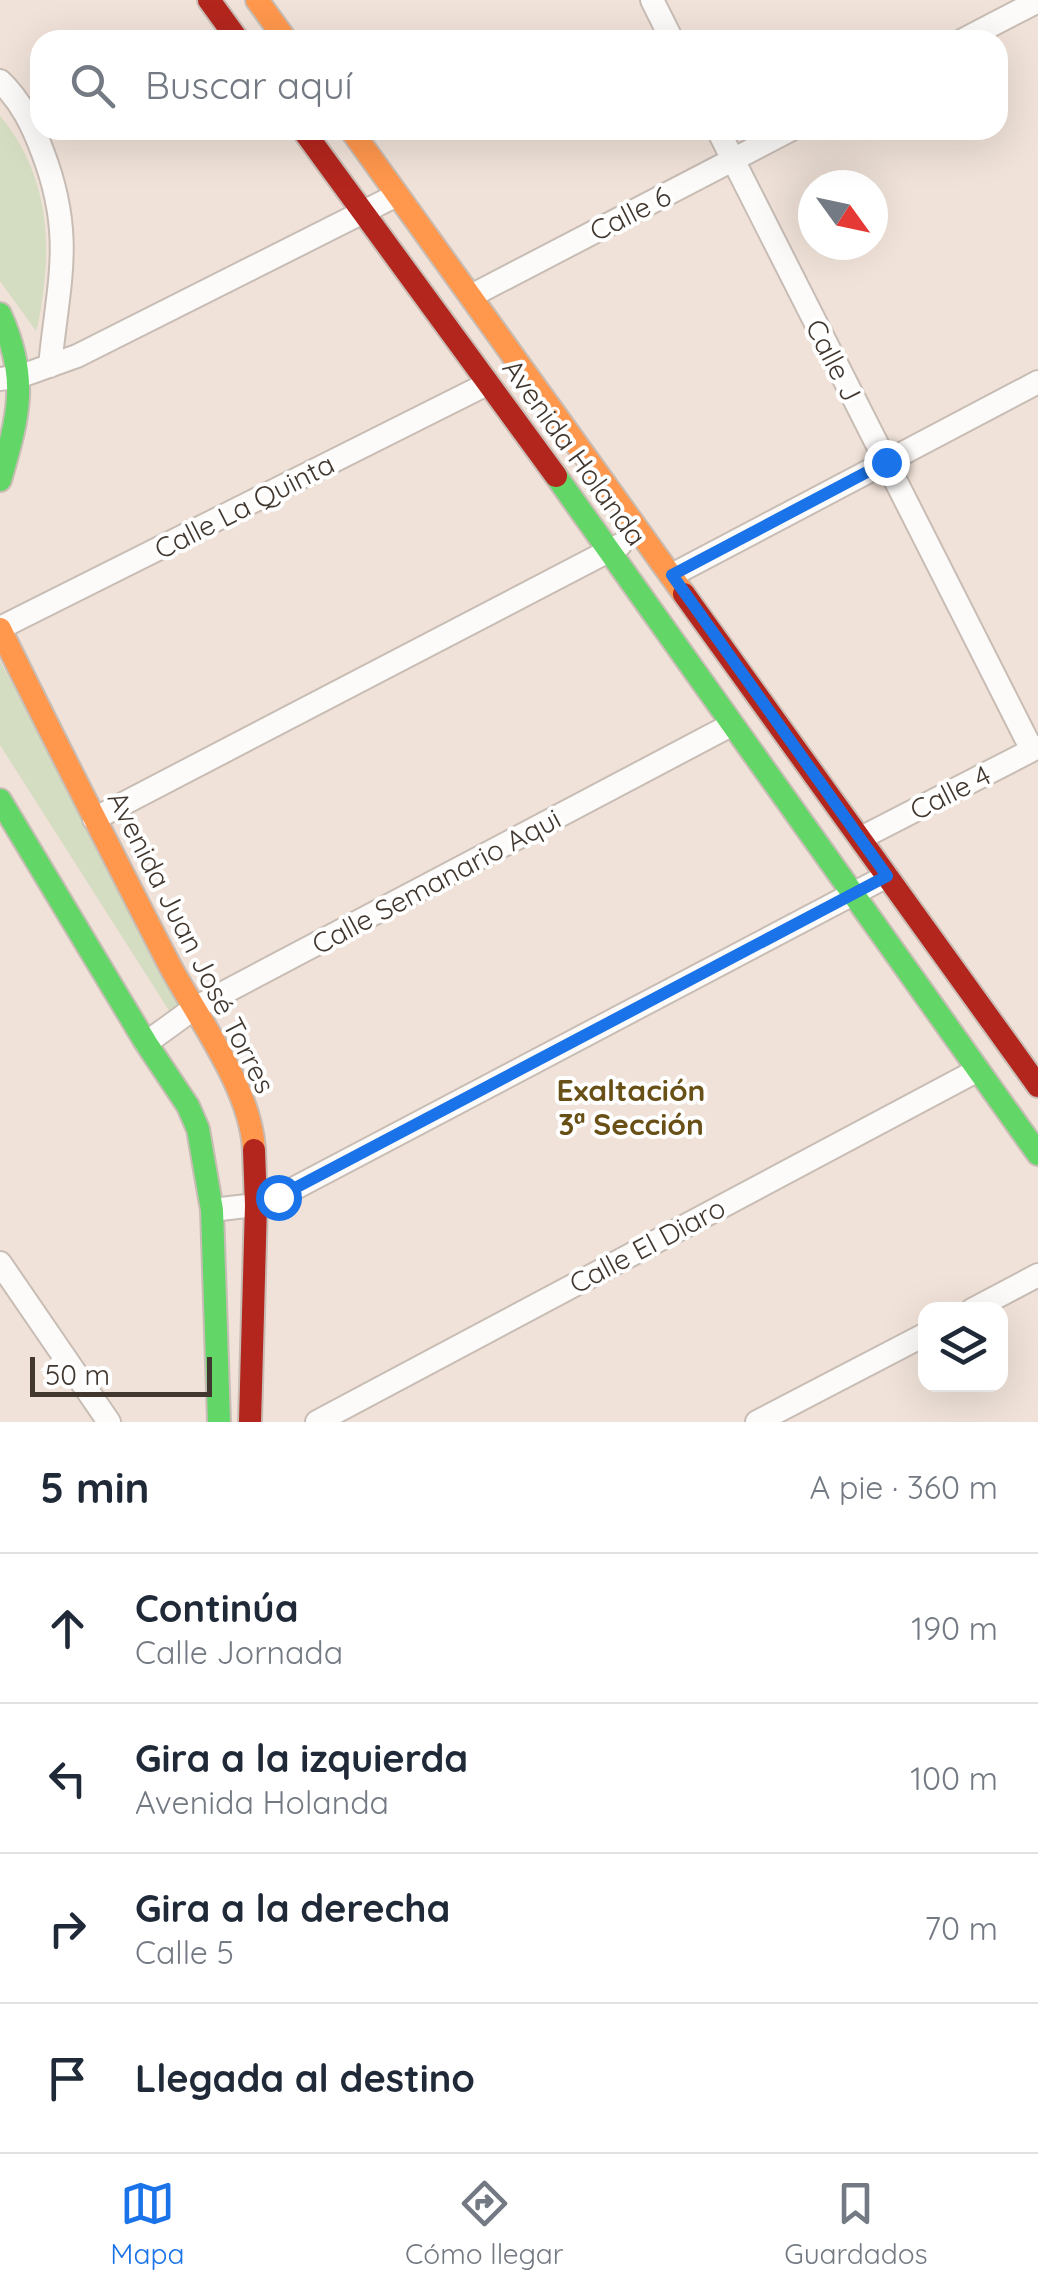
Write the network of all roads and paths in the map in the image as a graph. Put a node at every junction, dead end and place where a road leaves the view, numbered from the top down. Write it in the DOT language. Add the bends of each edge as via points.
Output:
graph roads {
  1 [pos="209,0"];
  2 [pos="652,0"];
  3 [pos="1029,3"];
  4 [pos="267,5"];
  5 [pos="231,30"];
  6 [pos="281,30"];
  7 [pos="667,30"];
  8 [pos="981,30"];
  9 [pos="0,80"];
  10 [pos="30,123"];
  11 [pos="38,140"];
  12 [pos="310,140"];
  13 [pos="358,140"];
  14 [pos="723,140"];
  15 [pos="771,140"];
  16 [pos="732,160"];
  17 [pos="398,196"];
  18 [pos="364,214"];
  19 [pos="471,296"];
  20 [pos="0,314"];
  21 [pos="50,366"];
  22 [pos="10,378"];
  23 [pos="1038,382"];
  24 [pos="487,384"];
  25 [pos="886,462"];
  26 [pos="0,480"];
  27 [pos="640,533"];
  28 [pos="611,551"];
  29 [pos="672,575"];
  30 [pos="0,628"];
  31 [pos="732,726"];
  32 [pos="1035,748"];
  33 [pos="0,800"];
  34 [pos="94,819"];
  35 [pos="862,838"];
  36 [pos="887,876"];
  37 [pos="853,896"];
  38 [pos="193,1008"];
  39 [pos="146,1044"];
  40 [pos="978,1070"];
  41 [pos="1038,1086"];
  42 [pos="1038,1154"];
  43 [pos="256,1205"];
  44 [pos="212,1210"];
  45 [pos="0,1263"];
  46 [pos="1038,1275"];
  47 [pos="987,1302"];
  48 [pos="918,1338"];
  49 [pos="357,1412"];
  50 [pos="109,1422"];
  51 [pos="218,1422"];
  52 [pos="250,1422"];
  53 [pos="317,1422"];
  54 [pos="757,1422"];
  1 -- 5 [label="street"];
  2 -- 7 [label="street"];
  3 -- 8 [label="street"];
  4 -- 6 [label="street"];
  9 -- 10 [label="street"];
  11 -- 21 [label="street" via="61,208 63,273"];
  12 -- 18 [label="street, Avenida Holanda"];
  13 -- 17 [label="street, Avenida Holanda"];
  14 -- 16 [label="street, Calle J"];
  15 -- 16 [label="street, Calle 6"];
  16 -- 19 [label="street, Calle 6"];
  16 -- 25 [label="street, Calle J"];
  17 -- 18 [label="street"];
  17 -- 19 [label="street, Avenida Holanda"];
  18 -- 21 [label="street"];
  18 -- 24 [label="street, Avenida Holanda"];
  19 -- 27 [label="street, Avenida Holanda"];
  20 -- 22 [label="street" via="16,345"];
  21 -- 22 [label="street"];
  22 -- 26 [label="street" via="22,402"];
  23 -- 25 [label="street"];
  24 -- 28 [label="street, Avenida Holanda"];
  24 -- 30 [label="street, Calle La Quinta"];
  25 -- 29 [label="street"];
  25 -- 32 [label="street, Calle J"];
  27 -- 28 [label="street"];
  27 -- 29 [label="street, Avenida Holanda"];
  28 -- 31 [label="street, Avenida Holanda"];
  28 -- 34 [label="street"];
  29 -- 35 [label="street, Avenida Holanda"];
  30 -- 34 [label="street, Avenida Juan José Torres"];
  31 -- 37 [label="street, Avenida Holanda"];
  31 -- 38 [label="street, Calle Semanario Aqui"];
  32 -- 35 [label="street, Calle 4"];
  33 -- 39 [label="street"];
  34 -- 38 [label="street, Avenida Juan José Torres"];
  35 -- 36 [label="street, Avenida Holanda"];
  36 -- 37 [label="street"];
  36 -- 41 [label="street, Avenida Holanda"];
  37 -- 40 [label="street, Avenida Holanda"];
  37 -- 43 [label="street"];
  38 -- 39 [label="street, Calle Semanario Aqui"];
  38 -- 43 [label="street, Avenida Juan José Torres" via="241,1092 252,1128"];
  39 -- 44 [label="street" via="198,1129"];
  40 -- 42 [label="street, Avenida Holanda"];
  40 -- 49 [label="street, Calle El Diaro"];
  43 -- 44 [label="street"];
  43 -- 52 [label="street, Avenida Juan José Torres"];
  44 -- 51 [label="street"];
  45 -- 50 [label="street"];
  46 -- 47 [label="street"];
  48 -- 54 [label="street"];
  49 -- 53 [label="street, Calle El Diaro"];
}
